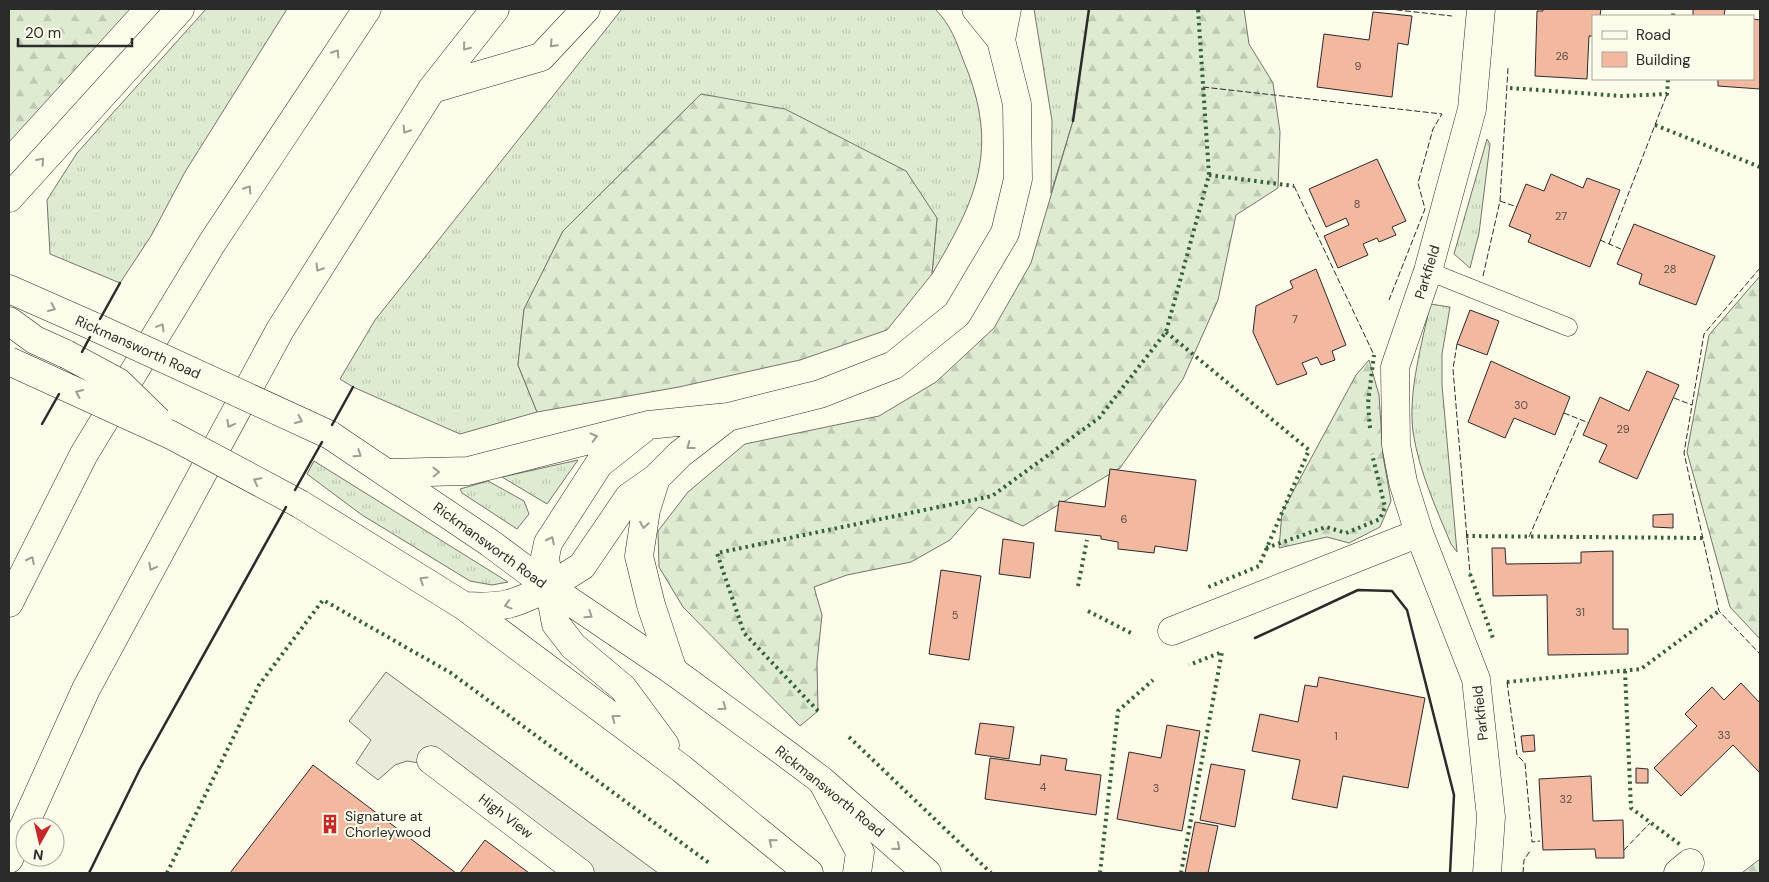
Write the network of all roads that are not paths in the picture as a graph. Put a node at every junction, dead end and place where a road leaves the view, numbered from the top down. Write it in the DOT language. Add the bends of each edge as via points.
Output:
graph roads {
  1 [pos="180,9"];
  2 [pos="367,9"];
  3 [pos="495,9"];
  4 [pos="586,9"];
  5 [pos="976,9"];
  6 [pos="1006,9"];
  7 [pos="1481,9"];
  8 [pos="1001,40"];
  9 [pos="432,89"];
  10 [pos="9,198"];
  11 [pos="1428,271"];
  12 [pos="9,289"];
  13 [pos="9,321"];
  14 [pos="1568,327"];
  15 [pos="9,361"];
  16 [pos="728,417"];
  17 [pos="648,425"];
  18 [pos="172,435"];
  19 [pos="387,473"];
  20 [pos="656,478"];
  21 [pos="1419,534"];
  22 [pos="549,587"];
  23 [pos="9,603"];
  24 [pos="464,606"];
  25 [pos="1172,631"];
  26 [pos="673,671"];
  27 [pos="431,760"];
  28 [pos="682,769"];
  29 [pos="821,780"];
  30 [pos="9,859"];
  31 [pos="580,873"];
  32 [pos="809,873"];
  33 [pos="857,873"];
  34 [pos="927,873"];
  35 [pos="1487,873"];
  10 -- 1 [label="main road, one-way"];
  23 -- 2 [label="main road, one-way" via="84,454 212,243"];
  3 -- 9 [label="main road, one-way"];
  4 -- 9 [label="main road, one-way" via="541,57"];
  5 -- 8 [label="main road"];
  6 -- 8 [label="main road"];
  7 -- 11 [label="main road, Parkfield" via="1472,109"];
  8 -- 16 [label="main road" via="1017,104 1018,178 1005,233 957,314 894,365 820,394"];
  9 -- 30 [label="main road, one-way" via="280,330 86,689"];
  11 -- 14 [label="lane"];
  11 -- 21 [label="main road, Parkfield" via="1395,367 1396,445 1402,482"];
  12 -- 19 [label="main road, Rickmansworth Road, one-way, bridge" via="330,435"];
  13 -- 18 [label="main road, bridge" via="35,340 118,382"];
  18 -- 15 [label="main road, one-way, bridge"];
  16 -- 17 [label="main road"];
  16 -- 20 [label="main road, one-way" via="680,454"];
  19 -- 17 [label="main road, one-way" via="468,471"];
  22 -- 17 [label="main road, one-way" via="545,557 548,543 600,464"];
  24 -- 18 [label="main road, one-way, bridge" via="300,504"];
  19 -- 22 [label="main road, Rickmansworth Road"];
  20 -- 22 [label="main road" via="629,497 582,566"];
  20 -- 26 [label="main road, one-way" via="646,510 639,556"];
  21 -- 25 [label="main road"];
  21 -- 35 [label="main road, Parkfield" via="1476,679 1491,817"];
  22 -- 24 [label="main road, one-way" via="498,608"];
  22 -- 26 [label="main road, Rickmansworth Road, one-way"];
  22 -- 28 [label="main road" via="556,624 573,646 623,688"];
  28 -- 24 [label="main road, one-way"];
  26 -- 29 [label="main road, Rickmansworth Road, one-way"];
  27 -- 31 [label="main road, High View"];
  32 -- 28 [label="main road, one-way"];
  29 -- 33 [label="main road" via="860,852"];
  29 -- 34 [label="main road, Rickmansworth Road, one-way"];
}
